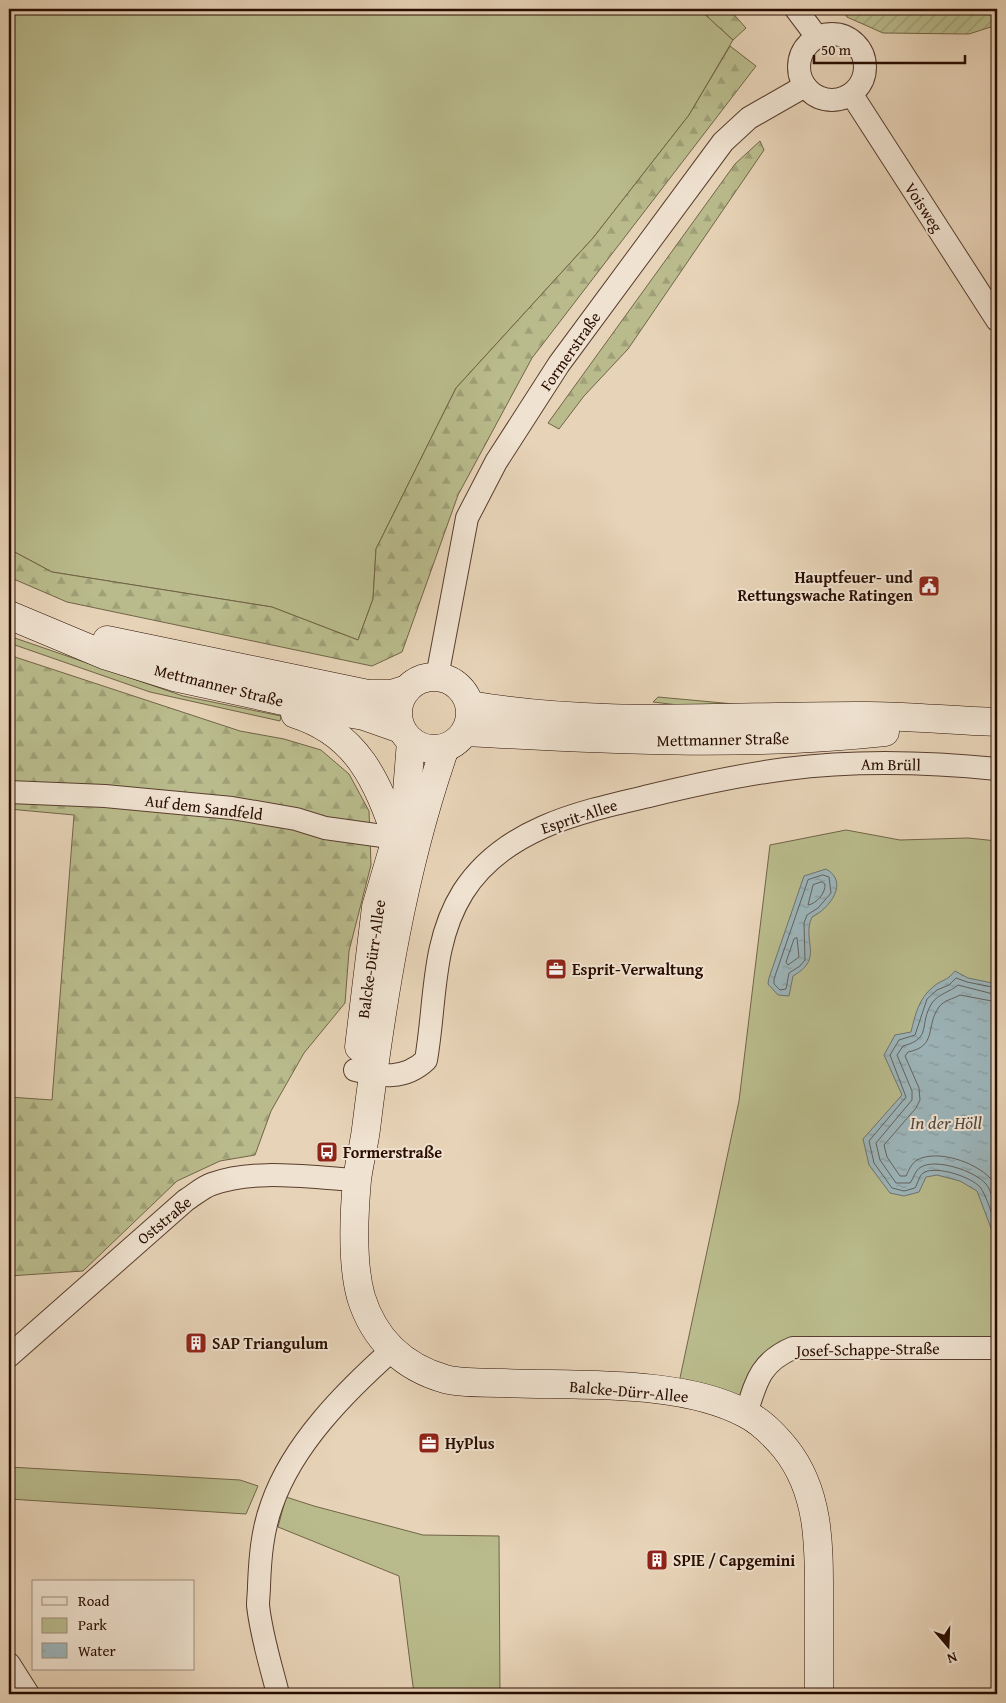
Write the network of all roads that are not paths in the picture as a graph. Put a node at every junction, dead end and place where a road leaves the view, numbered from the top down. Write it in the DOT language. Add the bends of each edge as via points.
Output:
graph roads {
  1 [pos="796,9"];
  2 [pos="817,37"];
  3 [pos="805,86"];
  4 [pos="852,94"];
  5 [pos="997,320"];
  6 [pos="9,615"];
  7 [pos="40,628"];
  8 [pos="174,677"];
  9 [pos="437,677"];
  10 [pos="407,688"];
  11 [pos="470,705"];
  12 [pos="988,722"];
  13 [pos="406,735"];
  14 [pos="456,740"];
  15 [pos="785,769"];
  16 [pos="997,769"];
  17 [pos="9,792"];
  18 [pos="397,838"];
  19 [pos="364,1072"];
  20 [pos="357,1180"];
  21 [pos="997,1348"];
  22 [pos="392,1350"];
  23 [pos="9,1356"];
  24 [pos="746,1414"];
  25 [pos="9,1664"];
  26 [pos="28,1694"];
  27 [pos="278,1694"];
  28 [pos="819,1694"];
  1 -- 2 [label="street"];
  2 -- 3 [label="street" via="808,44 799,65"];
  2 -- 4 [label="street" via="838,34 849,38 864,54 865,76"];
  3 -- 4 [label="street" via="812,94 826,100 842,99"];
  3 -- 9 [label="street, Formerstraße" via="749,118 723,142 559,364 496,462 467,518"];
  4 -- 5 [label="street, Voisweg"];
  6 -- 7 [label="main road, Mettmanner Straße"];
  7 -- 8 [label="main road, Mettmanner Straße" via="107,656"];
  7 -- 10 [label="main road, Mettmanner Straße" via="368,694 391,694"];
  8 -- 13 [label="main road, Mettmanner Straße" via="364,716"];
  8 -- 18 [label="main road" via="303,716 334,733 365,763 378,785"];
  9 -- 10 [label="main road" via="416,682"];
  9 -- 11 [label="main road" via="450,680 459,687"];
  10 -- 13 [label="main road" via="397,710"];
  11 -- 12 [label="main road, Mettmanner Straße" via="572,717 870,716"];
  11 -- 14 [label="main road" via="470,716"];
  12 -- 14 [label="main road, Mettmanner Straße" via="861,735 742,741"];
  13 -- 14 [label="main road" via="425,749"];
  13 -- 18 [label="main road, Balcke-Dürr-Allee" via="408,787"];
  14 -- 19 [label="main road, Balcke-Dürr-Allee" via="434,782 396,928"];
  15 -- 16 [label="street, Am Brüll" via="883,763"];
  15 -- 19 [label="street, Esprit-Allee" via="703,784 577,814 542,827 500,852 464,892 446,927 438,954 426,1060 407,1073"];
  17 -- 18 [label="street, Auf dem Sandfeld" via="105,796 232,808 296,819 325,828"];
  18 -- 19 [label="main road, Balcke-Dürr-Allee" via="376,907"];
  19 -- 20 [label="main road, Balcke-Dürr-Allee"];
  20 -- 22 [label="main road, Balcke-Dürr-Allee" via="356,1264 359,1288 377,1334"];
  20 -- 23 [label="street, Oststraße" via="254,1176 210,1185 186,1200"];
  21 -- 24 [label="street, Josef-Schappe-Straße" via="793,1348 779,1354 756,1379"];
  22 -- 24 [label="main road, Balcke-Dürr-Allee" via="414,1367 450,1381 677,1392 708,1398"];
  22 -- 27 [label="street" via="360,1380 316,1430 281,1481 271,1506 262,1546 258,1605"];
  24 -- 28 [label="main road, Balcke-Dürr-Allee" via="766,1428 786,1450 799,1469 813,1503 818,1557"];
  25 -- 26 [label="street"];
}
